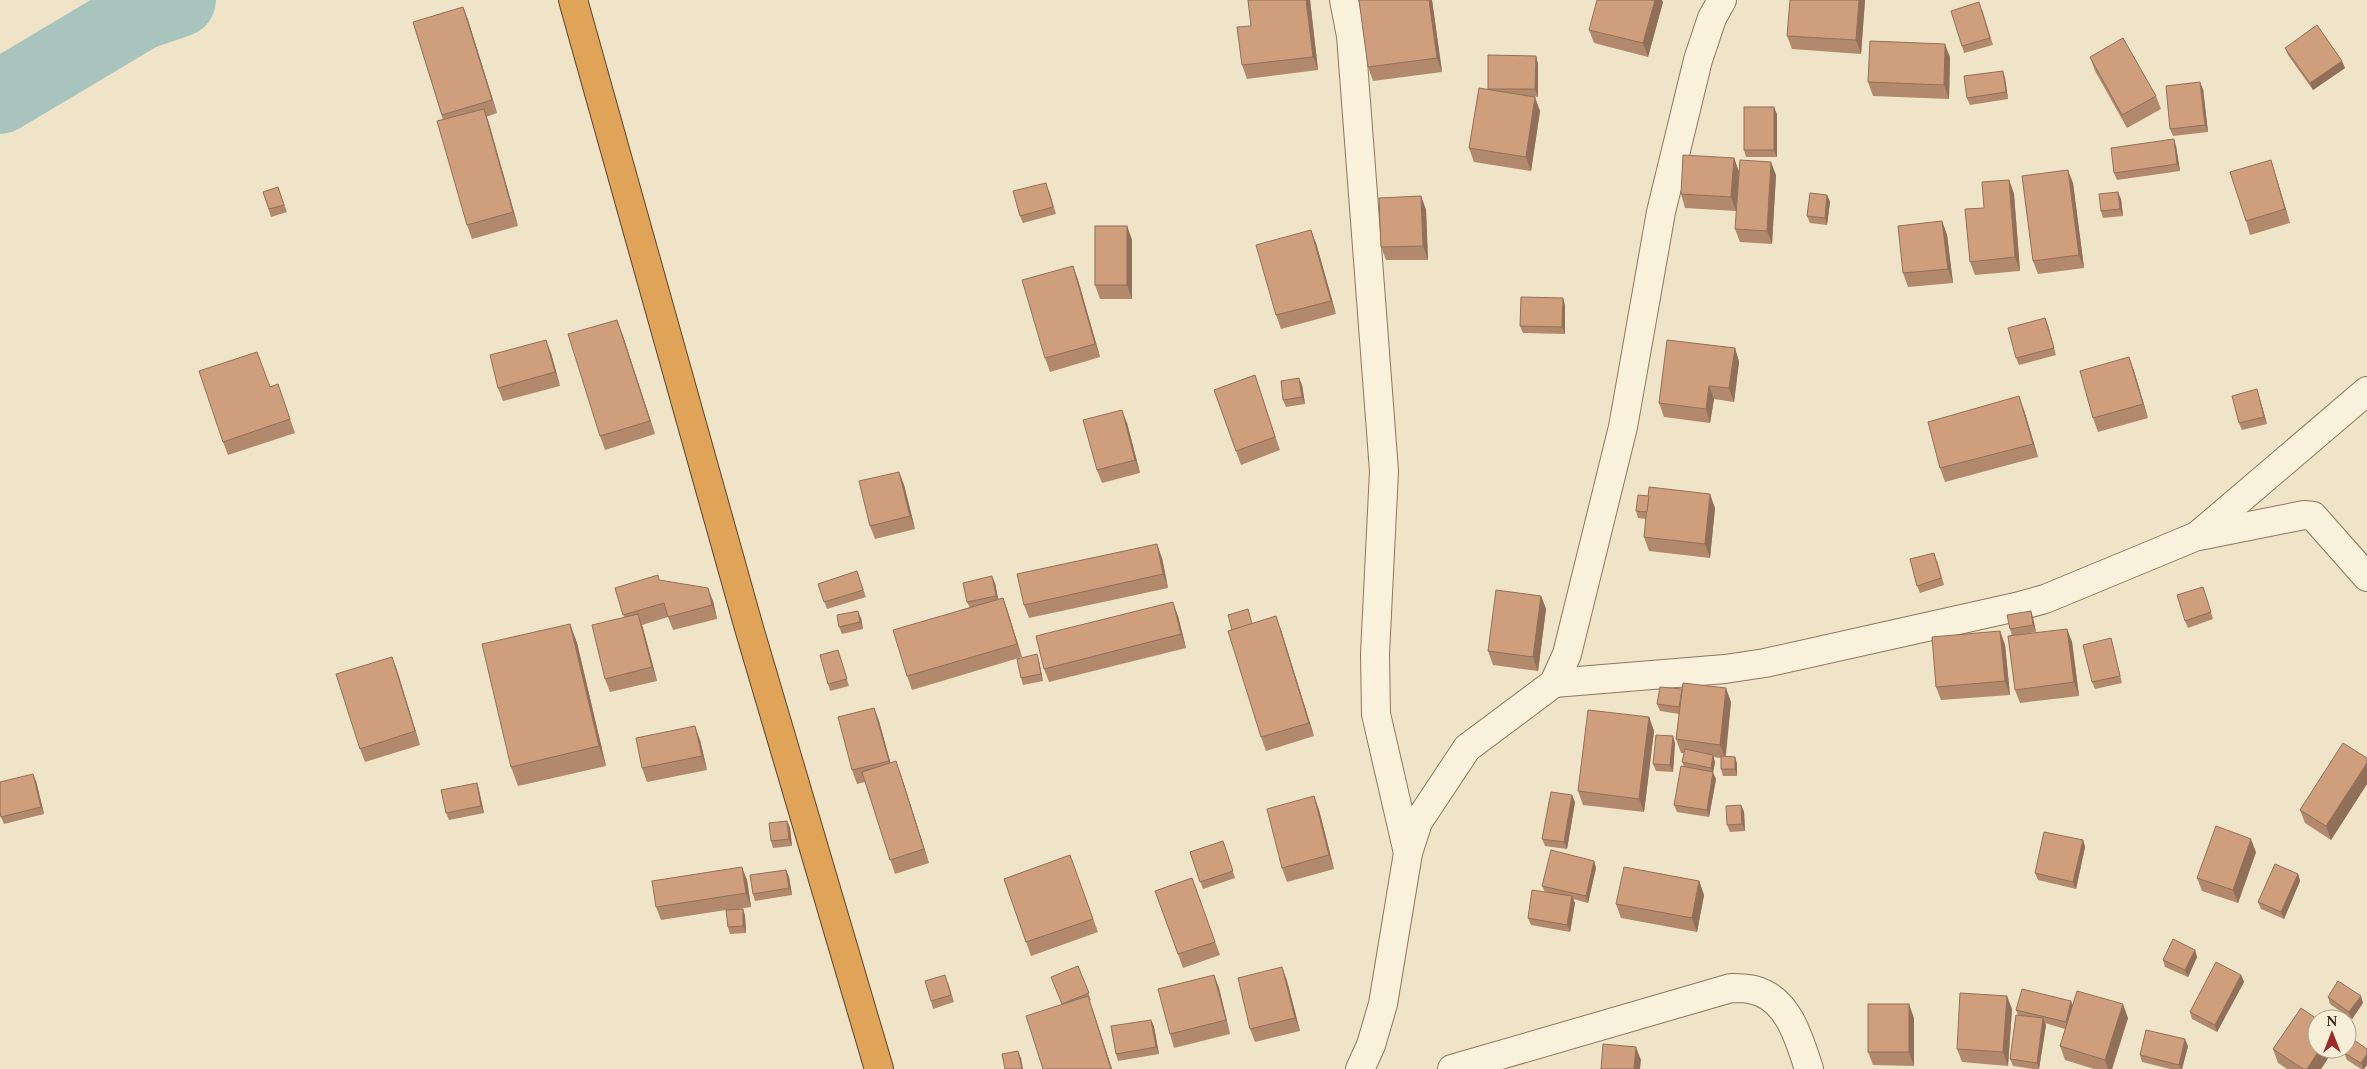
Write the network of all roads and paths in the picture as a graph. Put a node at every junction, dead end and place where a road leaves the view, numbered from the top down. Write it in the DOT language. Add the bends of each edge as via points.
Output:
graph roads {
  1 [pos="573,0"];
  2 [pos="1344,0"];
  3 [pos="1722,0"];
  4 [pos="2367,391"];
  5 [pos="2197,536"];
  6 [pos="2367,577"];
  7 [pos="1554,683"];
  8 [pos="1408,853"];
  9 [pos="879,1069"];
  10 [pos="1360,1069"];
  11 [pos="1452,1069"];
  12 [pos="1809,1069"];
  1 -- 9 [label="highway" via="749,628"];
  2 -- 8 [label="street" via="1351,36 1384,471 1375,654 1376,714"];
  3 -- 7 [label="street" via="1712,18 1698,60 1661,212 1623,428 1567,654"];
  4 -- 5 [label="street"];
  5 -- 6 [label="street" via="2304,515 2313,516"];
  5 -- 7 [label="street" via="2016,608 1765,663"];
  7 -- 8 [label="street" via="1467,748 1418,822"];
  8 -- 10 [label="street" via="1383,1004"];
  11 -- 12 [label="street" via="1731,988 1755,990 1779,1004 1795,1027"];
}
